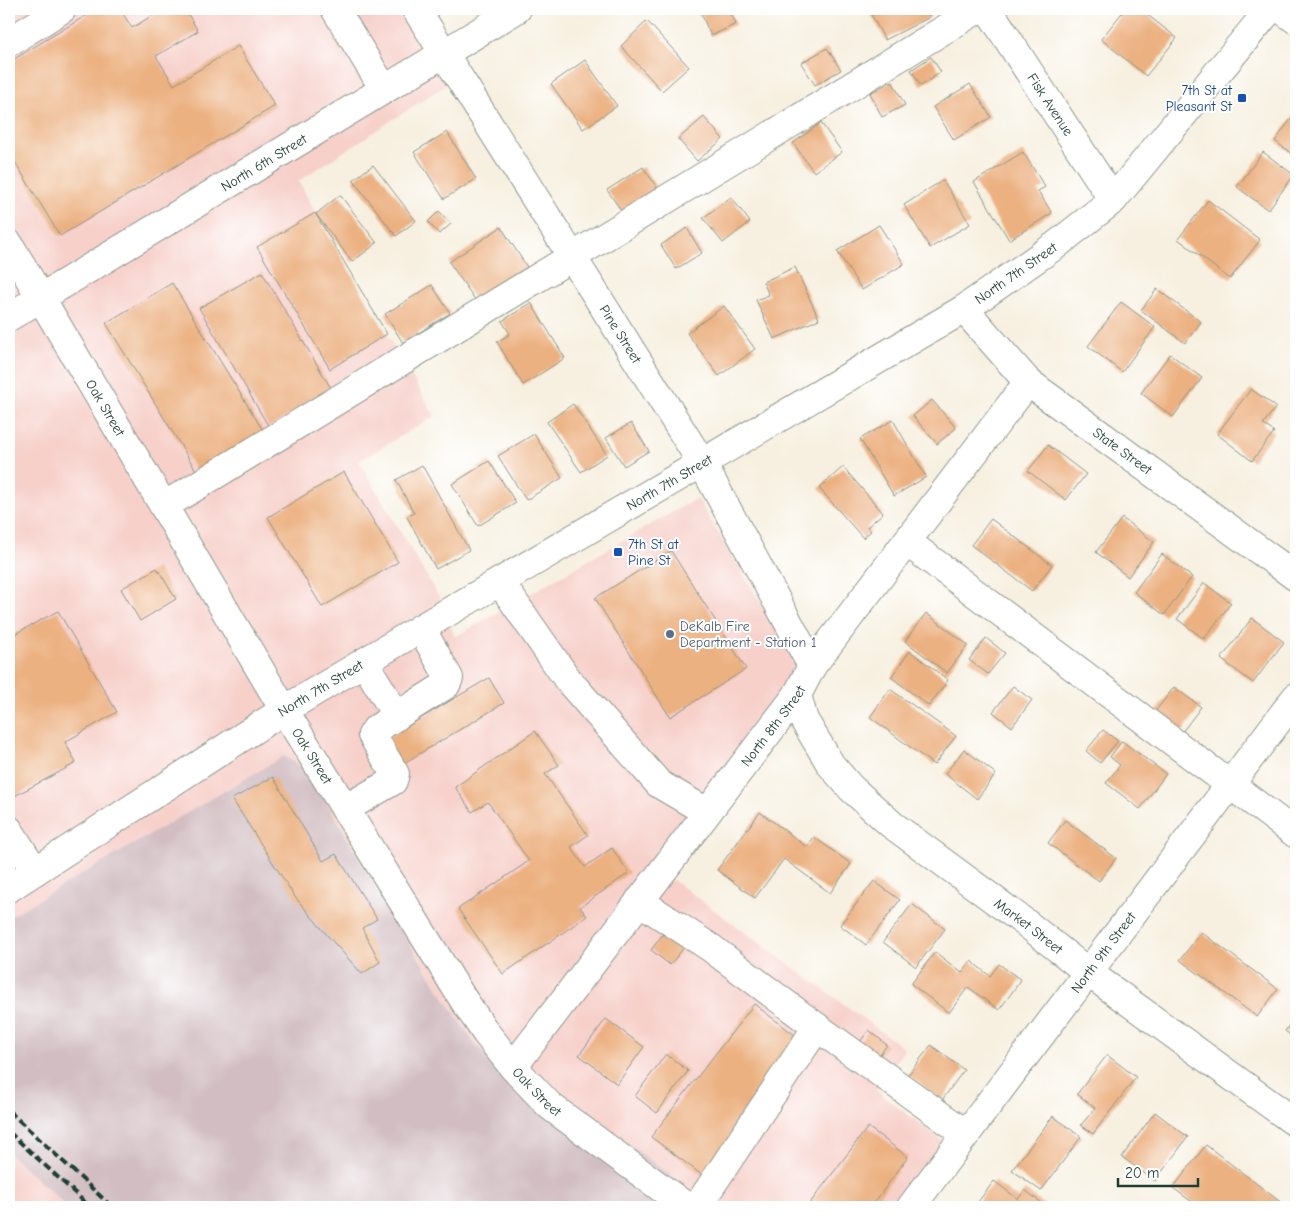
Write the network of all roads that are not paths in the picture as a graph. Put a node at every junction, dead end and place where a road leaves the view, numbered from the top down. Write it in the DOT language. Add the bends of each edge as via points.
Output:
graph roads {
  1 [pos="62,9"];
  2 [pos="335,9"];
  3 [pos="416,9"];
  4 [pos="517,9"];
  5 [pos="978,9"];
  6 [pos="988,9"];
  7 [pos="1270,9"];
  8 [pos="1281,9"];
  9 [pos="1296,20"];
  10 [pos="9,42"];
  11 [pos="443,52"];
  12 [pos="384,89"];
  13 [pos="1113,200"];
  14 [pos="9,244"];
  15 [pos="572,257"];
  16 [pos="41,298"];
  17 [pos="964,309"];
  18 [pos="9,317"];
  19 [pos="1028,382"];
  20 [pos="702,463"];
  21 [pos="164,506"];
  22 [pos="907,542"];
  23 [pos="1296,577"];
  24 [pos="500,582"];
  25 [pos="420,628"];
  26 [pos="364,662"];
  27 [pos="812,666"];
  28 [pos="796,695"];
  29 [pos="1296,697"];
  30 [pos="284,710"];
  31 [pos="397,716"];
  32 [pos="1230,786"];
  33 [pos="345,809"];
  34 [pos="707,812"];
  35 [pos="9,830"];
  36 [pos="1296,834"];
  37 [pos="36,871"];
  38 [pos="9,888"];
  39 [pos="639,901"];
  40 [pos="1089,973"];
  41 [pos="817,1027"];
  42 [pos="513,1067"];
  43 [pos="1296,1123"];
  44 [pos="966,1134"];
  45 [pos="687,1207"];
  46 [pos="697,1207"];
  47 [pos="911,1207"];
  1 -- 10 [label="street"];
  2 -- 12 [label="street"];
  3 -- 11 [label="street, Pine Street"];
  4 -- 11 [label="street, North 6th Street"];
  5 -- 15 [label="street"];
  6 -- 13 [label="street, Fisk Avenue"];
  7 -- 13 [label="street, North 7th Street"];
  8 -- 9 [label="street"];
  11 -- 12 [label="street, North 6th Street"];
  11 -- 15 [label="street, Pine Street"];
  12 -- 16 [label="street, North 6th Street"];
  13 -- 17 [label="street, North 7th Street" via="1056,245"];
  14 -- 16 [label="street, Oak Street"];
  15 -- 20 [label="street, Pine Street"];
  15 -- 21 [label="street"];
  16 -- 18 [label="street, North 6th Street"];
  16 -- 21 [label="street, Oak Street"];
  17 -- 19 [label="street, State Street"];
  17 -- 20 [label="street, North 7th Street"];
  19 -- 22 [label="street, North 8th Street"];
  19 -- 23 [label="street, State Street"];
  20 -- 24 [label="street, North 7th Street"];
  20 -- 27 [label="street, Pine Street"];
  21 -- 30 [label="street, Oak Street"];
  22 -- 27 [label="street, North 8th Street"];
  22 -- 32 [label="street"];
  24 -- 25 [label="street, North 7th Street"];
  24 -- 34 [label="street" via="568,680 659,784"];
  25 -- 26 [label="street, North 7th Street"];
  25 -- 31 [label="street" via="449,678 446,685"];
  26 -- 30 [label="street, North 7th Street"];
  26 -- 31 [label="street"];
  27 -- 28 [label="street, North 8th Street"];
  28 -- 34 [label="street, North 8th Street"];
  28 -- 40 [label="street, Market Street" via="804,720 831,765 851,788 890,824"];
  29 -- 32 [label="street, North 9th Street"];
  30 -- 33 [label="street, Oak Street"];
  30 -- 37 [label="street, North 7th Street"];
  31 -- 33 [label="street" via="372,735 395,774 393,781"];
  32 -- 36 [label="street"];
  32 -- 40 [label="street, North 9th Street"];
  33 -- 42 [label="street, Oak Street" via="463,1000"];
  34 -- 39 [label="street, North 8th Street"];
  35 -- 37 [label="street"];
  37 -- 38 [label="street, North 7th Street"];
  39 -- 41 [label="street" via="712,948"];
  39 -- 42 [label="street, North 8th Street"];
  40 -- 43 [label="street, Market Street"];
  40 -- 44 [label="street, North 9th Street"];
  41 -- 44 [label="street"];
  41 -- 46 [label="street"];
  42 -- 45 [label="street, Oak Street" via="550,1106"];
  44 -- 47 [label="street, North 9th Street"];
}
